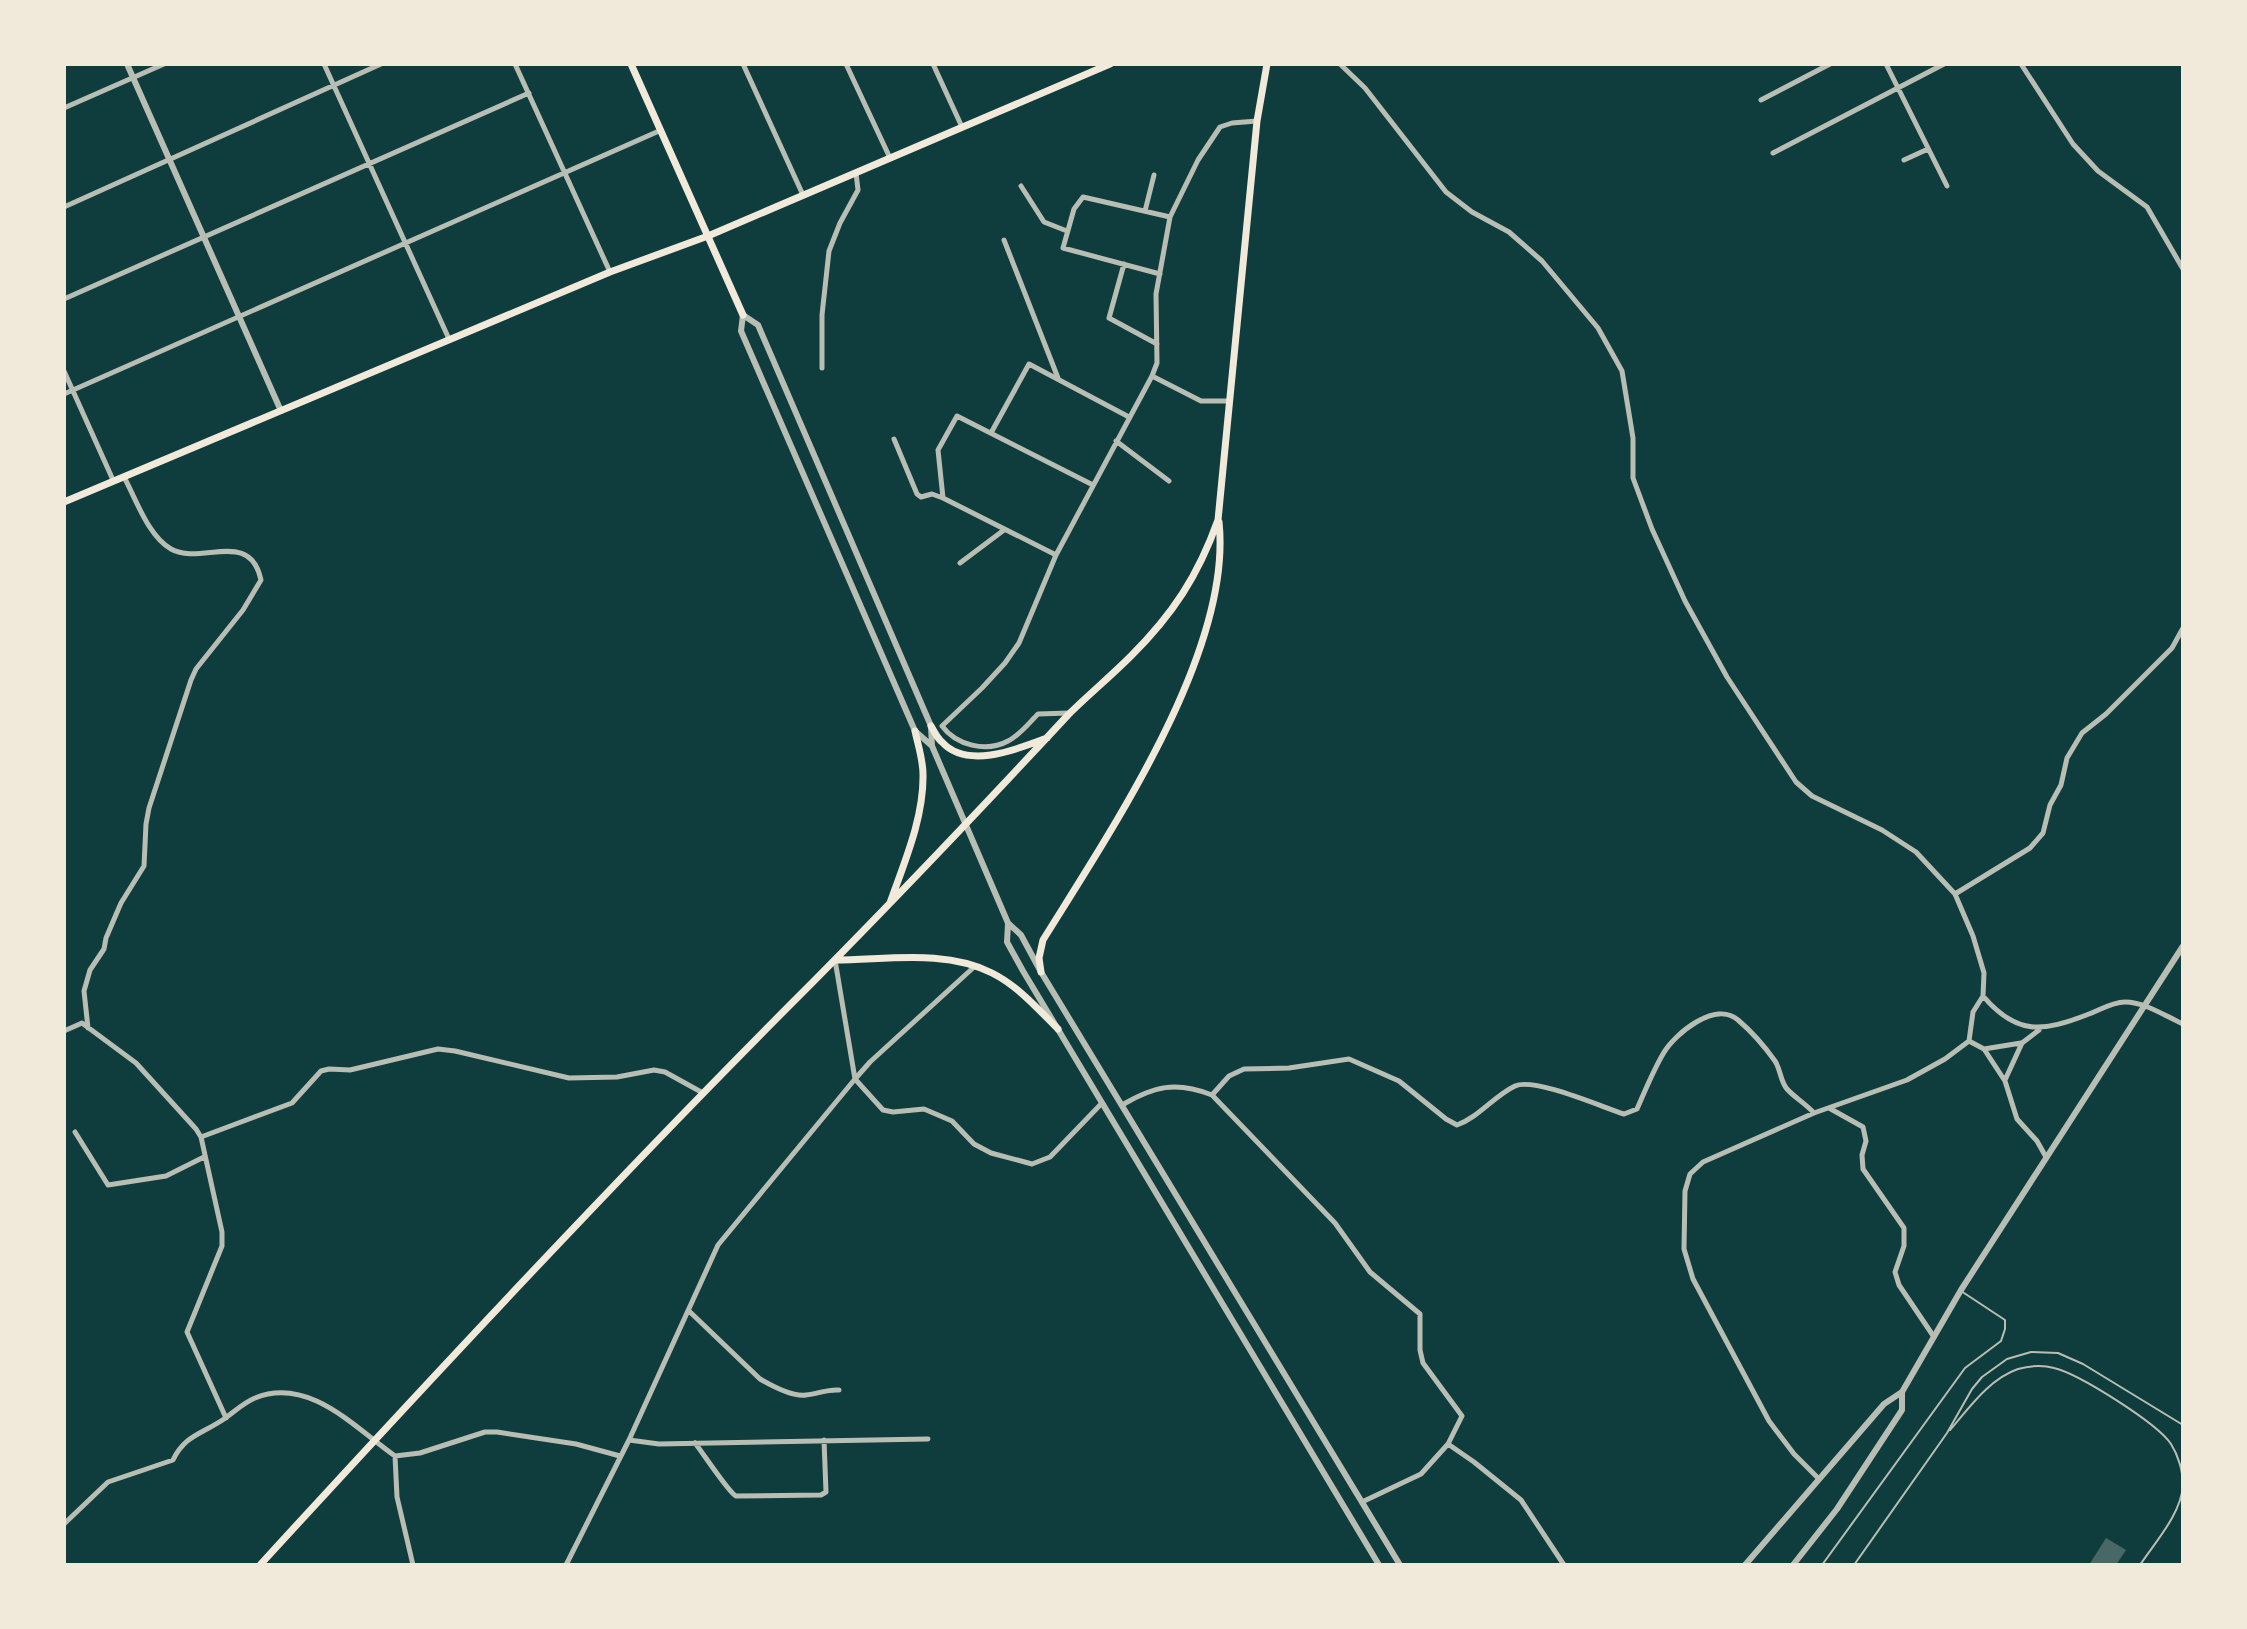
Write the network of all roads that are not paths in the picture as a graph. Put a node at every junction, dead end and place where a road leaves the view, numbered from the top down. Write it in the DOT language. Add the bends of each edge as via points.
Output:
graph roads {
  1 [pos="127,64"];
  2 [pos="164,64"];
  3 [pos="324,64"];
  4 [pos="381,64"];
  5 [pos="515,64"];
  6 [pos="631,64"];
  7 [pos="743,64"];
  8 [pos="846,64"];
  9 [pos="933,64"];
  10 [pos="1110,64"];
  11 [pos="1267,64"];
  12 [pos="1340,64"];
  13 [pos="1830,64"];
  14 [pos="1886,64"];
  15 [pos="1944,64"];
  16 [pos="2021,64"];
  17 [pos="133,78"];
  18 [pos="334,85"];
  19 [pos="1899,88"];
  20 [pos="529,93"];
  21 [pos="1761,100"];
  22 [pos="64,108"];
  23 [pos="1257,121"];
  24 [pos="962,128"];
  25 [pos="659,131"];
  26 [pos="1928,149"];
  27 [pos="1773,153"];
  28 [pos="890,158"];
  29 [pos="169,159"];
  30 [pos="1904,160"];
  31 [pos="369,164"];
  32 [pos="565,172"];
  33 [pos="856,172"];
  34 [pos="1154,175"];
  35 [pos="1021,186"];
  36 [pos="1947,186"];
  37 [pos="803,195"];
  38 [pos="64,207"];
  39 [pos="1145,211"];
  40 [pos="1170,217"];
  41 [pos="1067,231"];
  42 [pos="708,236"];
  43 [pos="204,237"];
  44 [pos="1004,240"];
  45 [pos="405,243"];
  46 [pos="1124,264"];
  47 [pos="2183,269"];
  48 [pos="610,272"];
  49 [pos="1160,274"];
  50 [pos="64,299"];
  51 [pos="743,315"];
  52 [pos="239,317"];
  53 [pos="449,339"];
  54 [pos="1157,344"];
  55 [pos="822,368"];
  56 [pos="64,371"];
  57 [pos="1152,376"];
  58 [pos="1058,379"];
  59 [pos="73,391"];
  60 [pos="64,394"];
  61 [pos="1230,401"];
  62 [pos="281,411"];
  63 [pos="1129,417"];
  64 [pos="991,433"];
  65 [pos="894,439"];
  66 [pos="1116,441"];
  67 [pos="123,475"];
  68 [pos="113,480"];
  69 [pos="1169,481"];
  70 [pos="1093,485"];
  71 [pos="943,498"];
  72 [pos="64,502"];
  73 [pos="1218,520"];
  74 [pos="1004,530"];
  75 [pos="1056,555"];
  76 [pos="960,563"];
  77 [pos="2183,628"];
  78 [pos="1070,713"];
  79 [pos="931,726"];
  80 [pos="915,731"];
  81 [pos="1049,737"];
  82 [pos="932,746"];
  83 [pos="965,827"];
  84 [pos="1955,894"];
  85 [pos="889,905"];
  86 [pos="1008,923"];
  87 [pos="2183,946"];
  88 [pos="835,960"];
  89 [pos="975,966"];
  90 [pos="1041,972"];
  91 [pos="1983,996"];
  92 [pos="2145,1006"];
  93 [pos="2183,1024"];
  94 [pos="88,1028"];
  95 [pos="1058,1029"];
  96 [pos="2040,1029"];
  97 [pos="64,1031"];
  98 [pos="1969,1041"];
  99 [pos="2022,1043"];
  100 [pos="1984,1049"];
  101 [pos="855,1079"];
  102 [pos="2005,1081"];
  103 [pos="703,1093"];
  104 [pos="1212,1095"];
  105 [pos="1102,1103"];
  106 [pos="1122,1105"];
  107 [pos="1828,1108"];
  108 [pos="1814,1113"];
  109 [pos="75,1132"];
  110 [pos="201,1137"];
  111 [pos="204,1157"];
  112 [pos="2046,1157"];
  113 [pos="1961,1291"];
  114 [pos="689,1311"];
  115 [pos="1934,1337"];
  116 [pos="839,1390"];
  117 [pos="1902,1392"];
  118 [pos="226,1418"];
  119 [pos="2183,1425"];
  120 [pos="1947,1433"];
  121 [pos="928,1439"];
  122 [pos="629,1440"];
  123 [pos="824,1440"];
  124 [pos="374,1441"];
  125 [pos="695,1443"];
  126 [pos="1448,1444"];
  127 [pos="395,1456"];
  128 [pos="620,1456"];
  129 [pos="1818,1478"];
  130 [pos="1362,1502"];
  131 [pos="64,1524"];
  132 [pos="260,1565"];
  133 [pos="413,1565"];
  134 [pos="566,1565"];
  135 [pos="1379,1565"];
  136 [pos="1400,1565"];
  137 [pos="1564,1565"];
  138 [pos="1745,1565"];
  139 [pos="1793,1565"];
  140 [pos="1822,1565"];
  141 [pos="1854,1565"];
  142 [pos="2140,1565"];
  1 -- 17 [label="street"];
  2 -- 17 [label="street"];
  3 -- 18 [label="street"];
  4 -- 18 [label="street"];
  5 -- 20 [label="street"];
  6 -- 25 [label="main road"];
  7 -- 37 [label="street"];
  8 -- 28 [label="street"];
  9 -- 24 [label="street"];
  10 -- 24 [label="main road"];
  11 -- 23 [label="main road"];
  12 -- 84 [label="street" via="1446,192 1509,232 1542,261 1598,328 1622,371 1633,438 1633,478 1652,529 1727,677 1796,782 1812,796 1916,852"];
  13 -- 21 [label="street"];
  14 -- 19 [label="street"];
  15 -- 19 [label="street"];
  16 -- 47 [label="street" via="2073,144 2098,171 2147,207"];
  17 -- 22 [label="street"];
  17 -- 29 [label="street"];
  18 -- 29 [label="street"];
  18 -- 31 [label="street"];
  19 -- 26 [label="street"];
  19 -- 27 [label="street"];
  20 -- 31 [label="street"];
  20 -- 32 [label="street"];
  23 -- 40 [label="street" via="1220,127"];
  23 -- 61 [label="main road"];
  24 -- 28 [label="main road"];
  25 -- 32 [label="street"];
  25 -- 42 [label="main road"];
  26 -- 30 [label="street"];
  26 -- 36 [label="street"];
  28 -- 33 [label="main road"];
  29 -- 38 [label="street"];
  29 -- 43 [label="street"];
  31 -- 43 [label="street"];
  31 -- 45 [label="street"];
  32 -- 45 [label="street"];
  32 -- 48 [label="street"];
  33 -- 37 [label="main road"];
  33 -- 55 [label="street" via="858,190 829,251"];
  34 -- 39 [label="street"];
  35 -- 41 [label="street" via="1044,222"];
  37 -- 42 [label="main road"];
  39 -- 40 [label="street"];
  39 -- 41 [label="street" via="1083,197"];
  40 -- 49 [label="street"];
  41 -- 46 [label="street" via="1063,248"];
  42 -- 48 [label="main road"];
  42 -- 51 [label="main road"];
  43 -- 50 [label="street"];
  43 -- 52 [label="street"];
  44 -- 58 [label="street"];
  45 -- 52 [label="street"];
  45 -- 53 [label="street"];
  46 -- 49 [label="street"];
  46 -- 54 [label="street" via="1109,318"];
  48 -- 53 [label="main road"];
  49 -- 54 [label="street"];
  51 -- 79 [label="street" via="758,325"];
  51 -- 80 [label="street" via="741,331"];
  52 -- 59 [label="street"];
  52 -- 62 [label="street"];
  53 -- 62 [label="main road"];
  54 -- 57 [label="street"];
  56 -- 59 [label="street"];
  57 -- 61 [label="street" via="1201,401"];
  57 -- 63 [label="street"];
  58 -- 63 [label="street"];
  58 -- 64 [label="street" via="1029,364 1024,367"];
  59 -- 60 [label="street"];
  59 -- 68 [label="street"];
  61 -- 73 [label="main road"];
  62 -- 67 [label="main road"];
  63 -- 66 [label="street"];
  64 -- 70 [label="street"];
  64 -- 71 [label="street" via="957,416 938,450"];
  65 -- 71 [label="street" via="917,494"];
  66 -- 69 [label="street"];
  66 -- 70 [label="street"];
  67 -- 68 [label="main road"];
  67 -- 94 [label="street" via="148,523 169,548 239,552 254,563 261,580 191,680 149,808 144,866 90,970 84,991"];
  68 -- 72 [label="main road"];
  70 -- 75 [label="street"];
  71 -- 74 [label="street"];
  73 -- 78 [label="main road" via="1204,559 1178,602"];
  73 -- 90 [label="main road" via="1219,565 1210,611 1174,713 1043,940"];
  74 -- 75 [label="street"];
  74 -- 76 [label="street"];
  75 -- 78 [label="street" via="1019,643 942,726 959,741 993,746 1010,741 1038,714"];
  77 -- 84 [label="street" via="2172,648 2082,733 2067,758 2043,833 2030,848"];
  78 -- 81 [label="main road"];
  79 -- 81 [label="main road" via="943,744 978,756 1001,755"];
  79 -- 82 [label="street"];
  80 -- 82 [label="street"];
  80 -- 85 [label="main road" via="923,774 918,811"];
  81 -- 83 [label="main road"];
  82 -- 83 [label="street"];
  83 -- 85 [label="main road"];
  83 -- 86 [label="street"];
  84 -- 91 [label="street" via="1984,973"];
  85 -- 88 [label="main road"];
  86 -- 90 [label="street" via="1021,935"];
  86 -- 95 [label="street" via="1007,942"];
  87 -- 92 [label="street"];
  88 -- 89 [label="main road" via="939,957"];
  88 -- 101 [label="street"];
  88 -- 103 [label="main road"];
  89 -- 95 [label="main road" via="1024,994"];
  89 -- 101 [label="street"];
  90 -- 106 [label="street"];
  91 -- 96 [label="street" via="2018,1025"];
  91 -- 98 [label="street" via="1973,1012"];
  92 -- 93 [label="street"];
  92 -- 96 [label="street" via="2123,1002"];
  92 -- 112 [label="street"];
  94 -- 97 [label="street" via="82,1023"];
  94 -- 110 [label="street" via="136,1063"];
  95 -- 105 [label="street"];
  96 -- 99 [label="street"];
  98 -- 100 [label="street"];
  98 -- 107 [label="street" via="1907,1080"];
  99 -- 100 [label="street"];
  99 -- 102 [label="street"];
  100 -- 102 [label="street"];
  101 -- 105 [label="street" via="883,1110 924,1109 952,1121 974,1144 1032,1164 1050,1157"];
  101 -- 114 [label="street" via="718,1245"];
  102 -- 112 [label="street" via="2017,1119"];
  103 -- 110 [label="street" via="654,1070 569,1078 438,1049 350,1070 321,1071 292,1103"];
  103 -- 124 [label="main road"];
  104 -- 106 [label="street" via="1170,1086 1145,1091"];
  104 -- 108 [label="street" via="1229,1076 1244,1069 1349,1059 1399,1081 1457,1125 1525,1084 1631,1114 1674,1039 1712,1014 1724,1014 1736,1017 1777,1064 1788,1091"];
  104 -- 126 [label="street" via="1335,1223 1370,1272 1420,1314 1423,1363 1462,1416"];
  105 -- 135 [label="street"];
  106 -- 130 [label="street"];
  107 -- 108 [label="street"];
  107 -- 115 [label="street" via="1863,1127 1863,1169 1904,1228 1895,1272 1899,1285"];
  108 -- 129 [label="street" via="1703,1162 1690,1174 1684,1249 1693,1279 1769,1421"];
  109 -- 111 [label="street" via="108,1185 166,1176"];
  110 -- 111 [label="street"];
  111 -- 118 [label="street" via="222,1246 187,1332"];
  112 -- 113 [label="street"];
  113 -- 115 [label="street"];
  113 -- 140 [label="lane" via="2005,1320 2001,1341 1965,1368"];
  114 -- 116 [label="street" via="772,1386 803,1396"];
  114 -- 122 [label="street"];
  115 -- 117 [label="street"];
  117 -- 129 [label="street" via="1884,1404"];
  117 -- 139 [label="street" via="1902,1410"];
  118 -- 124 [label="street" via="256,1398 284,1392 324,1403"];
  118 -- 131 [label="street" via="180,1445 173,1460 108,1482"];
  119 -- 120 [label="lane" via="2073,1359 2046,1351 2007,1359 1982,1377"];
  120 -- 141 [label="lane"];
  120 -- 142 [label="lane" via="2000,1377 2035,1366 2074,1376 2152,1425 2176,1453 2183,1486 2171,1519"];
  121 -- 123 [label="street"];
  122 -- 125 [label="street"];
  122 -- 128 [label="street"];
  123 -- 125 [label="street"];
  123 -- 125 [label="street" via="826,1492 821,1495 736,1496"];
  124 -- 127 [label="street"];
  124 -- 132 [label="main road"];
  126 -- 130 [label="street" via="1421,1474"];
  126 -- 137 [label="street" via="1521,1500"];
  127 -- 128 [label="street" via="497,1432"];
  127 -- 133 [label="street" via="397,1497"];
  128 -- 134 [label="street"];
  129 -- 138 [label="street"];
  130 -- 136 [label="street"];
}
